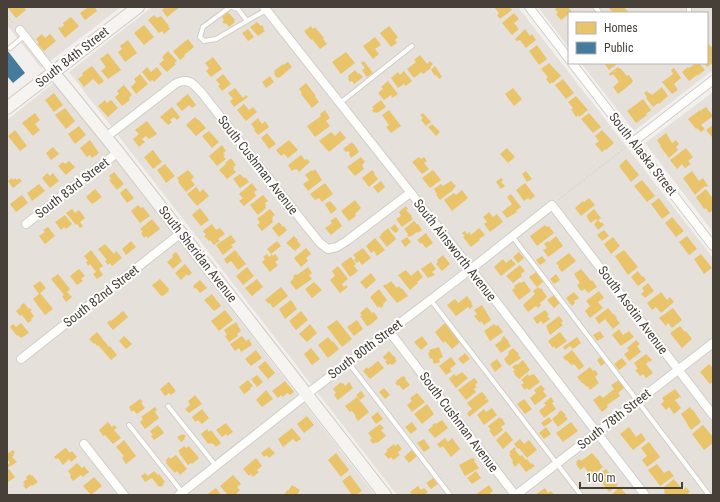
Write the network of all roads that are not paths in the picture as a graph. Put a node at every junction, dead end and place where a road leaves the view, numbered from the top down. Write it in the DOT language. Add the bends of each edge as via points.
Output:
graph roads {
  1 [pos="138,7"];
  2 [pos="231,7"];
  3 [pos="529,7"];
  4 [pos="265,8"];
  5 [pos="247,21"];
  6 [pos="22,33"];
  7 [pos="412,46"];
  8 [pos="10,48"];
  9 [pos="568,58"];
  10 [pos="573,64"];
  11 [pos="53,72"];
  12 [pos="188,81"];
  13 [pos="711,85"];
  14 [pos="340,104"];
  15 [pos="7,108"];
  16 [pos="106,137"];
  17 [pos="633,142"];
  18 [pos="118,152"];
  19 [pos="410,193"];
  20 [pos="552,205"];
  21 [pos="26,224"];
  22 [pos="181,233"];
  23 [pos="512,236"];
  24 [pos="713,246"];
  25 [pos="471,269"];
  26 [pos="430,299"];
  27 [pos="389,331"];
  28 [pos="713,342"];
  29 [pos="20,359"];
  30 [pos="348,362"];
  31 [pos="678,369"];
  32 [pos="307,394"];
  33 [pos="637,401"];
  34 [pos="168,406"];
  35 [pos="713,415"];
  36 [pos="129,425"];
  37 [pos="596,433"];
  38 [pos="84,444"];
  39 [pos="556,464"];
  40 [pos="216,466"];
  41 [pos="181,494"];
  42 [pos="124,495"];
  43 [pos="385,495"];
  44 [pos="450,495"];
  45 [pos="515,495"];
  46 [pos="581,495"];
  47 [pos="645,495"];
  48 [pos="709,495"];
  1 -- 11 [label="street, South 84th Street"];
  2 -- 5 [label="lane" via="238,9"];
  2 -- 5 [label="lane" via="203,28 200,37 204,41 216,39"];
  3 -- 9 [label="street"];
  4 -- 5 [label="lane"];
  4 -- 14 [label="street, South Ainsworth Avenue"];
  6 -- 8 [label="lane"];
  6 -- 11 [label="street, South Sheridan Avenue"];
  7 -- 14 [label="lane"];
  10 -- 17 [label="street, South Alaska Street"];
  11 -- 15 [label="street, South 84th Street"];
  11 -- 16 [label="street, South Sheridan Avenue"];
  12 -- 16 [label="street, South 83rd Street" via="180,81 171,87"];
  12 -- 19 [label="street, South Cushman Avenue" via="196,86 307,227 328,249 348,240"];
  13 -- 17 [label="street"];
  14 -- 19 [label="street, South Ainsworth Avenue"];
  16 -- 18 [label="street, South Sheridan Avenue"];
  17 -- 24 [label="street, South Alaska Street"];
  18 -- 21 [label="street, South 83rd Street"];
  18 -- 22 [label="street, South Sheridan Avenue"];
  19 -- 25 [label="street, South Ainsworth Avenue"];
  20 -- 23 [label="street, South 80th Street"];
  20 -- 31 [label="street, South Asotin Avenue"];
  22 -- 29 [label="street, South 82nd Street"];
  22 -- 32 [label="street, South Sheridan Avenue"];
  23 -- 25 [label="street, South 80th Street"];
  23 -- 33 [label="lane"];
  25 -- 26 [label="street, South 80th Street"];
  25 -- 37 [label="street, South Ainsworth Avenue"];
  26 -- 27 [label="street, South 80th Street"];
  26 -- 39 [label="lane"];
  27 -- 30 [label="street, South 80th Street"];
  27 -- 45 [label="street, South Cushman Avenue"];
  28 -- 31 [label="street, South 78th Street"];
  30 -- 32 [label="street, South 80th Street"];
  30 -- 44 [label="lane"];
  31 -- 33 [label="street, South 78th Street"];
  31 -- 35 [label="street, South Asotin Avenue"];
  32 -- 40 [label="street, South 80th Street"];
  32 -- 43 [label="street, South Sheridan Avenue"];
  33 -- 37 [label="street, South 78th Street"];
  33 -- 48 [label="lane"];
  34 -- 40 [label="lane"];
  36 -- 41 [label="lane"];
  37 -- 39 [label="street, South 78th Street"];
  37 -- 47 [label="street, South Ainsworth Avenue"];
  38 -- 42 [label="street"];
  39 -- 45 [label="street, South 78th Street"];
  39 -- 46 [label="lane"];
  40 -- 41 [label="street, South 80th Street"];
}
